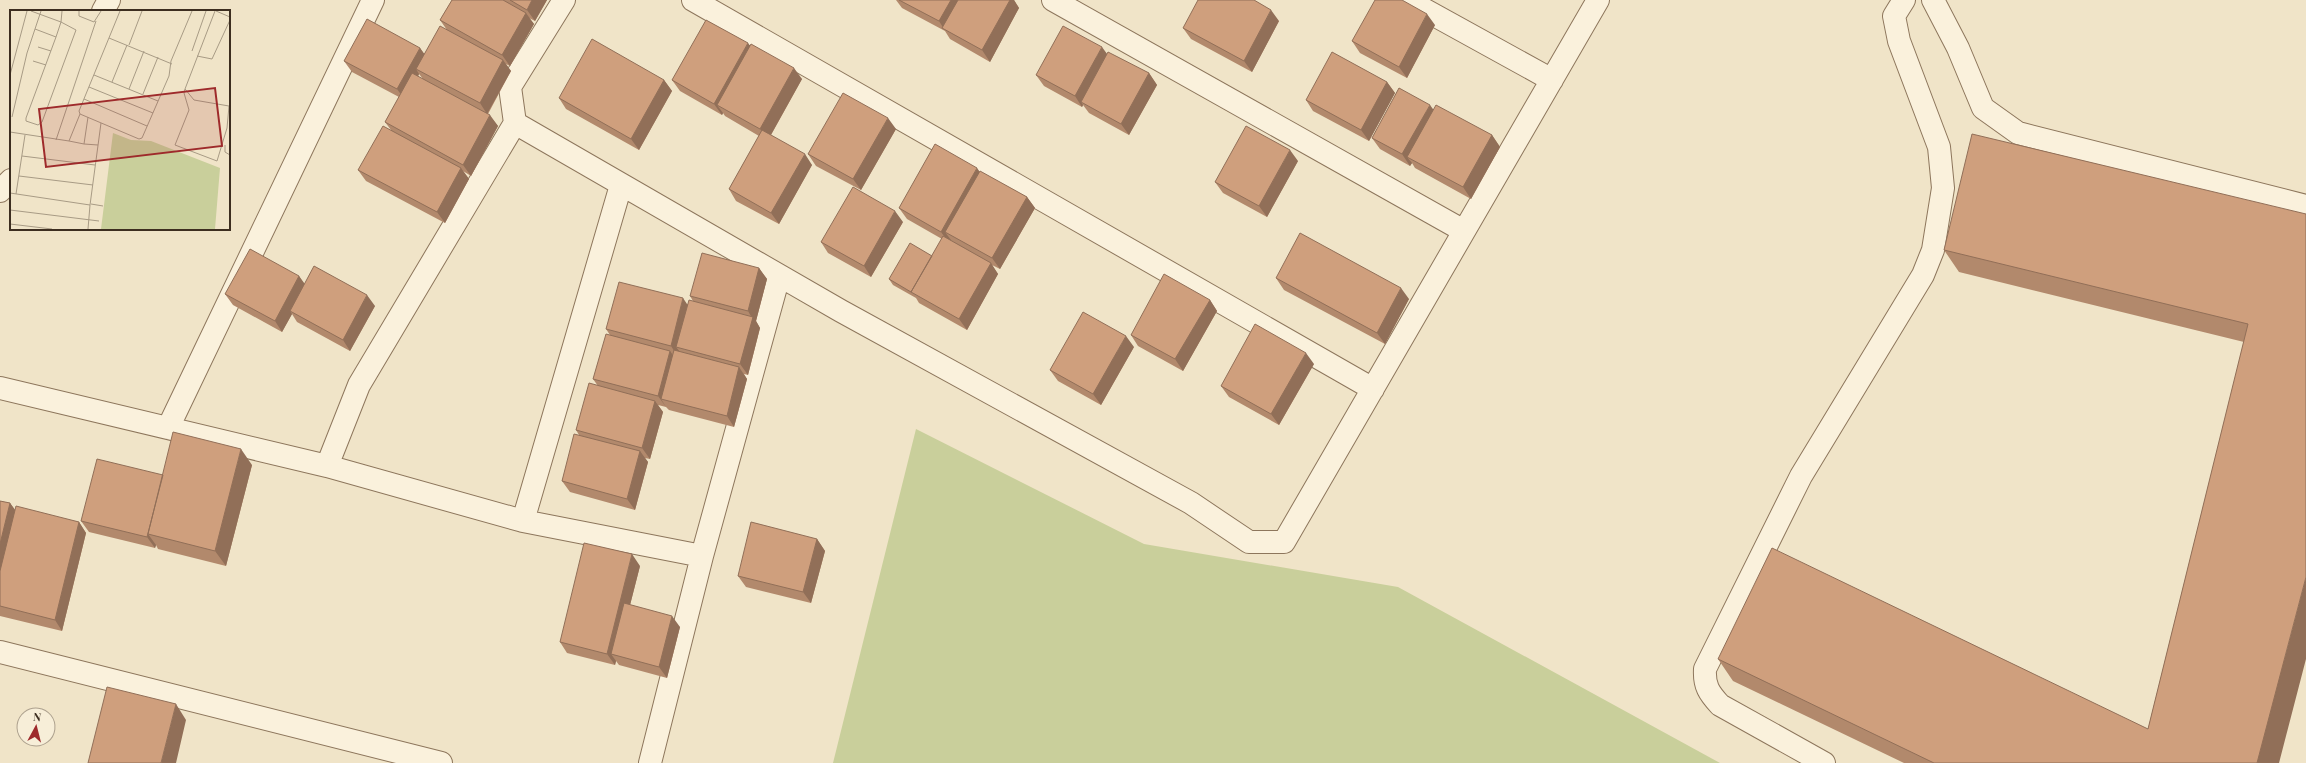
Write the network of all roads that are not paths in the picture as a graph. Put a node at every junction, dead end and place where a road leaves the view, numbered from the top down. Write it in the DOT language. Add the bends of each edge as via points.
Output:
graph roads {
  1 [pos="109,0"];
  2 [pos="373,0"];
  3 [pos="564,0"];
  4 [pos="693,0"];
  5 [pos="1054,0"];
  6 [pos="1407,0"];
  7 [pos="1598,0"];
  8 [pos="1904,0"];
  9 [pos="1933,0"];
  10 [pos="104,10"];
  11 [pos="1552,80"];
  12 [pos="514,123"];
  13 [pos="10,181"];
  14 [pos="621,184"];
  15 [pos="0,191"];
  16 [pos="2306,206"];
  17 [pos="1464,231"];
  18 [pos="779,276"];
  19 [pos="0,388"];
  20 [pos="1373,389"];
  21 [pos="168,428"];
  22 [pos="328,466"];
  23 [pos="523,521"];
  24 [pos="702,556"];
  25 [pos="0,652"];
  26 [pos="441,763"];
  27 [pos="650,763"];
  28 [pos="1824,763"];
  1 -- 10 [label="street"];
  2 -- 21 [label="street"];
  3 -- 12 [label="street" via="510,87"];
  4 -- 20 [label="street"];
  5 -- 17 [label="street"];
  6 -- 11 [label="street"];
  7 -- 11 [label="street"];
  8 -- 28 [label="street" via="1894,16 1899,41 1939,147 1943,188 1933,250 1923,275 1801,476 1705,669 1704,684 1709,694 1720,705"];
  9 -- 16 [label="street" via="1958,48 1983,108 2018,133"];
  11 -- 17 [label="street"];
  12 -- 14 [label="street"];
  12 -- 22 [label="street" via="359,385"];
  13 -- 15 [label="street"];
  14 -- 18 [label="street"];
  14 -- 23 [label="street"];
  17 -- 20 [label="street"];
  18 -- 20 [label="street" via="1191,503 1248,542 1284,542"];
  18 -- 24 [label="street"];
  19 -- 21 [label="street"];
  21 -- 22 [label="street"];
  22 -- 23 [label="street"];
  23 -- 24 [label="street"];
  24 -- 27 [label="street"];
  25 -- 26 [label="street"];
}
